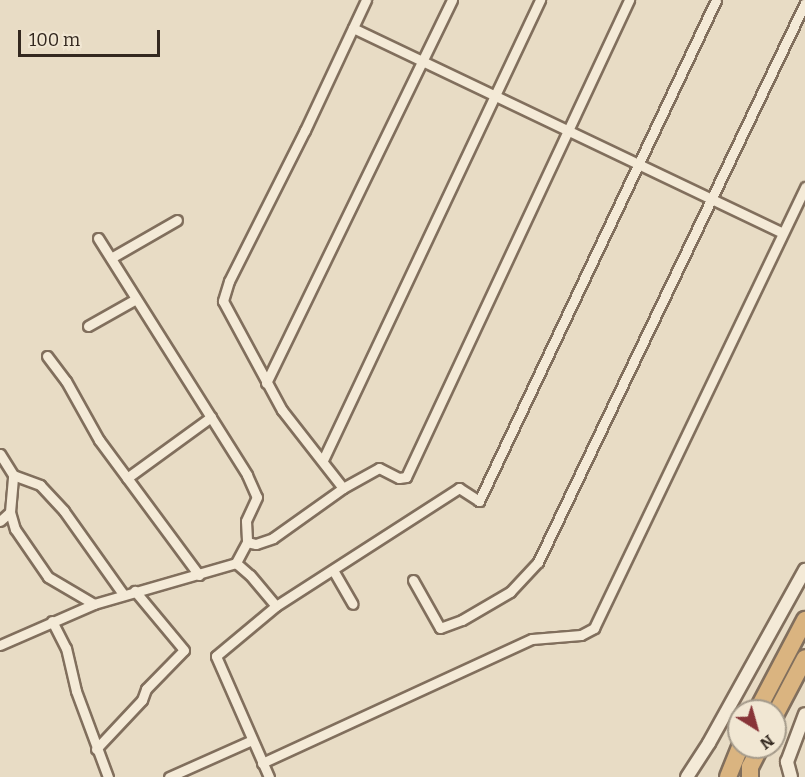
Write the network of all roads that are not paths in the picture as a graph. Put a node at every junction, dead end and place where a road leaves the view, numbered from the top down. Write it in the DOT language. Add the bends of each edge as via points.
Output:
graph roads {
  1 [pos="366,0"];
  2 [pos="452,0"];
  3 [pos="540,0"];
  4 [pos="629,0"];
  5 [pos="716,0"];
  6 [pos="805,3"];
  7 [pos="353,28"];
  8 [pos="424,61"];
  9 [pos="495,94"];
  10 [pos="568,129"];
  11 [pos="639,164"];
  12 [pos="805,187"];
  13 [pos="711,199"];
  14 [pos="177,220"];
  15 [pos="783,233"];
  16 [pos="98,238"];
  17 [pos="111,258"];
  18 [pos="136,299"];
  19 [pos="88,326"];
  20 [pos="47,356"];
  21 [pos="266,383"];
  22 [pos="211,417"];
  23 [pos="0,454"];
  24 [pos="323,460"];
  25 [pos="4,466"];
  26 [pos="13,475"];
  27 [pos="127,478"];
  28 [pos="343,488"];
  29 [pos="10,512"];
  30 [pos="0,521"];
  31 [pos="247,542"];
  32 [pos="236,563"];
  33 [pos="333,570"];
  34 [pos="805,570"];
  35 [pos="199,575"];
  36 [pos="413,580"];
  37 [pos="135,591"];
  38 [pos="123,594"];
  39 [pos="94,604"];
  40 [pos="352,604"];
  41 [pos="276,606"];
  42 [pos="805,620"];
  43 [pos="52,621"];
  44 [pos="0,645"];
  45 [pos="805,658"];
  46 [pos="763,699"];
  47 [pos="783,699"];
  48 [pos="805,714"];
  49 [pos="252,740"];
  50 [pos="96,749"];
  51 [pos="735,759"];
  52 [pos="754,759"];
  53 [pos="262,763"];
  54 [pos="108,777"];
  55 [pos="169,777"];
  56 [pos="269,777"];
  57 [pos="687,777"];
  58 [pos="728,777"];
  59 [pos="750,777"];
  60 [pos="790,777"];
  1 -- 7 [label="street"];
  2 -- 8 [label="street"];
  3 -- 9 [label="street"];
  4 -- 10 [label="street"];
  5 -- 11 [label="street"];
  6 -- 13 [label="street"];
  7 -- 8 [label="street"];
  7 -- 21 [label="street" via="223,302"];
  8 -- 9 [label="street"];
  8 -- 21 [label="street"];
  9 -- 10 [label="street"];
  9 -- 24 [label="street"];
  10 -- 11 [label="street"];
  10 -- 28 [label="street" via="406,477 399,478 379,468"];
  11 -- 13 [label="street"];
  11 -- 33 [label="street" via="479,501 459,488"];
  12 -- 15 [label="street"];
  13 -- 15 [label="street"];
  13 -- 36 [label="street" via="538,562 510,592 440,628"];
  14 -- 17 [label="street"];
  15 -- 53 [label="street" via="594,628 580,635 532,639"];
  16 -- 17 [label="street"];
  17 -- 18 [label="street"];
  18 -- 19 [label="street"];
  18 -- 22 [label="street"];
  20 -- 27 [label="street"];
  21 -- 24 [label="street" via="282,410"];
  22 -- 27 [label="street"];
  22 -- 31 [label="street" via="257,497 246,521"];
  23 -- 25 [label="street"];
  24 -- 28 [label="street"];
  25 -- 26 [label="street"];
  26 -- 29 [label="street"];
  26 -- 38 [label="street" via="40,485 64,511"];
  27 -- 35 [label="street"];
  28 -- 31 [label="street" via="273,538 256,544"];
  29 -- 30 [label="street"];
  29 -- 39 [label="street" via="15,529 48,577"];
  31 -- 32 [label="street"];
  32 -- 35 [label="street"];
  32 -- 41 [label="street"];
  33 -- 40 [label="street"];
  33 -- 41 [label="street"];
  34 -- 57 [label="street"];
  35 -- 37 [label="street"];
  37 -- 38 [label="street"];
  37 -- 50 [label="street" via="184,650"];
  38 -- 39 [label="street"];
  39 -- 43 [label="street"];
  41 -- 49 [label="street" via="216,656"];
  42 -- 46 [label="highway"];
  43 -- 44 [label="street"];
  43 -- 50 [label="street" via="66,648"];
  45 -- 47 [label="highway"];
  48 -- 60 [label="street" via="787,762"];
  49 -- 53 [label="street"];
  49 -- 55 [label="street"];
  50 -- 54 [label="street"];
  51 -- 58 [label="highway"];
  52 -- 59 [label="highway"];
  53 -- 56 [label="street"];
}
